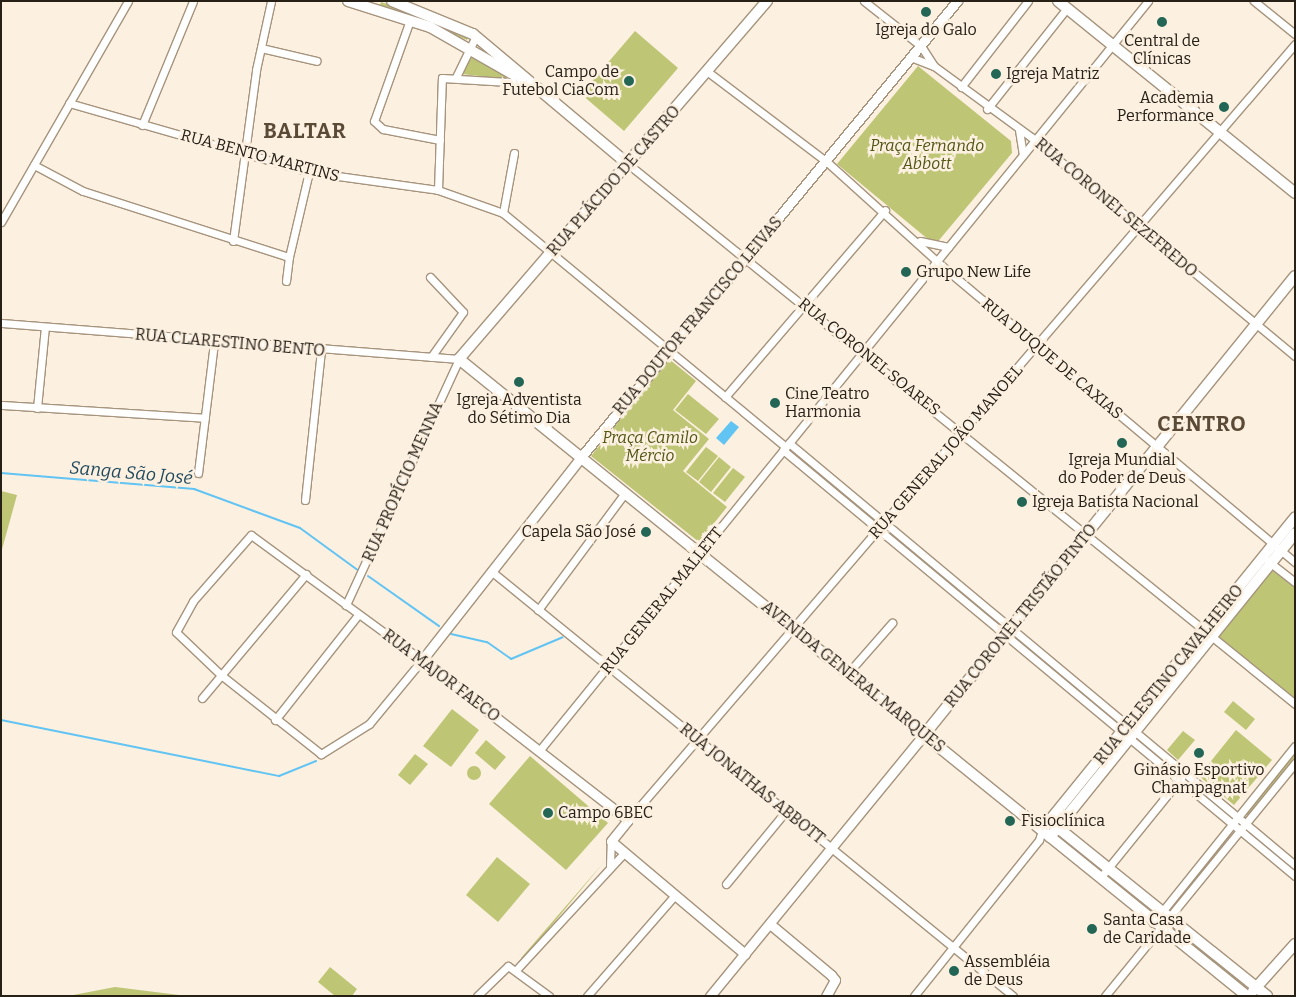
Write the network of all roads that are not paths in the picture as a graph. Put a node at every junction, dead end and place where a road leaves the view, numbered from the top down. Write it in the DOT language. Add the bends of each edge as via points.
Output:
graph roads {
  1 [pos="128,1"];
  2 [pos="194,1"];
  3 [pos="271,1"];
  4 [pos="348,1"];
  5 [pos="392,1"];
  6 [pos="767,1"];
  7 [pos="864,1"];
  8 [pos="957,1"];
  9 [pos="1028,1"];
  10 [pos="1058,1"];
  11 [pos="1148,1"];
  12 [pos="1254,1"];
  13 [pos="375,4"];
  14 [pos="1067,8"];
  15 [pos="410,20"];
  16 [pos="1295,34"];
  17 [pos="476,36"];
  18 [pos="1295,44"];
  19 [pos="1112,45"];
  20 [pos="921,46"];
  21 [pos="470,47"];
  22 [pos="261,48"];
  23 [pos="913,58"];
  24 [pos="317,61"];
  25 [pos="934,66"];
  26 [pos="708,72"];
  27 [pos="456,77"];
  28 [pos="529,82"];
  29 [pos="961,87"];
  30 [pos="70,103"];
  31 [pos="987,109"];
  32 [pos="142,125"];
  33 [pos="1019,130"];
  34 [pos="1221,132"];
  35 [pos="440,140"];
  36 [pos="1035,140"];
  37 [pos="246,153"];
  38 [pos="514,153"];
  39 [pos="1023,155"];
  40 [pos="827,162"];
  41 [pos="628,164"];
  42 [pos="34,165"];
  43 [pos="309,172"];
  44 [pos="438,190"];
  45 [pos="1295,193"];
  46 [pos="885,210"];
  47 [pos="503,213"];
  48 [pos="1,222"];
  49 [pos="1138,228"];
  50 [pos="233,241"];
  51 [pos="920,241"];
  52 [pos="948,247"];
  53 [pos="552,254"];
  54 [pos="289,257"];
  55 [pos="746,258"];
  56 [pos="937,261"];
  57 [pos="1295,276"];
  58 [pos="430,277"];
  59 [pos="286,281"];
  60 [pos="804,305"];
  61 [pos="1,323"];
  62 [pos="1256,324"];
  63 [pos="45,327"];
  64 [pos="214,342"];
  65 [pos="1037,345"];
  66 [pos="321,350"];
  67 [pos="670,351"];
  68 [pos="863,352"];
  69 [pos="1295,356"];
  70 [pos="431,357"];
  71 [pos="459,359"];
  72 [pos="725,397"];
  73 [pos="1,405"];
  74 [pos="37,408"];
  75 [pos="205,418"];
  76 [pos="963,434"];
  77 [pos="786,447"];
  78 [pos="1158,447"];
  79 [pos="581,457"];
  80 [pos="198,473"];
  81 [pos="625,492"];
  82 [pos="305,500"];
  83 [pos="1295,518"];
  84 [pos="885,524"];
  85 [pos="879,530"];
  86 [pos="1295,533"];
  87 [pos="1087,534"];
  88 [pos="1277,548"];
  89 [pos="701,554"];
  90 [pos="1267,560"];
  91 [pos="1295,562"];
  92 [pos="491,571"];
  93 [pos="306,574"];
  94 [pos="1295,582"];
  95 [pos="346,605"];
  96 [pos="538,610"];
  97 [pos="358,614"];
  98 [pos="892,623"];
  99 [pos="793,628"];
  100 [pos="1008,632"];
  101 [pos="1208,634"];
  102 [pos="422,660"];
  103 [pos="610,668"];
  104 [pos="848,673"];
  105 [pos="221,675"];
  106 [pos="202,698"];
  107 [pos="1295,704"];
  108 [pos="275,720"];
  109 [pos="1128,732"];
  110 [pos="924,735"];
  111 [pos="697,739"];
  112 [pos="1295,746"];
  113 [pos="540,751"];
  114 [pos="1295,763"];
  115 [pos="1185,774"];
  116 [pos="1179,780"];
  117 [pos="786,811"];
  118 [pos="1237,817"];
  119 [pos="628,820"];
  120 [pos="1054,824"];
  121 [pos="1232,824"];
  122 [pos="1245,824"];
  123 [pos="1240,830"];
  124 [pos="1044,836"];
  125 [pos="610,841"];
  126 [pos="832,848"];
  127 [pos="624,853"];
  128 [pos="610,865"];
  129 [pos="1295,865"];
  130 [pos="1108,868"];
  131 [pos="1295,876"];
  132 [pos="1100,878"];
  133 [pos="726,884"];
  134 [pos="674,895"];
  135 [pos="1165,914"];
  136 [pos="770,924"];
  137 [pos="1156,927"];
  138 [pos="1295,944"];
  139 [pos="953,946"];
  140 [pos="1213,953"];
  141 [pos="745,954"];
  142 [pos="1205,963"];
  143 [pos="518,969"];
  144 [pos="1259,994"];
  145 [pos="477,996"];
  146 [pos="549,996"];
  147 [pos="587,996"];
  148 [pos="710,996"];
  149 [pos="826,996"];
  150 [pos="914,996"];
  151 [pos="1014,996"];
  152 [pos="1105,996"];
  153 [pos="1247,996"];
  1 -- 30 [label="street"];
  2 -- 32 [label="street"];
  3 -- 22 [label="street"];
  4 -- 13 [label="main road"];
  5 -- 17 [label="main road"];
  6 -- 26 [label="main road, RUA PLÁCIDO DE CASTRO"];
  7 -- 20 [label="street, RUA CORONEL SEZEFREDO"];
  8 -- 20 [label="street, RUA DOUTOR FRANCISCO LEIVAS"];
  9 -- 29 [label="street"];
  10 -- 14 [label="main road"];
  11 -- 19 [label="street, RUA GENERAL MALLETT"];
  12 -- 16 [label="street"];
  13 -- 15 [label="main road"];
  14 -- 19 [label="main road"];
  14 -- 31 [label="street"];
  15 -- 21 [label="main road"];
  15 -- 35 [label="street" via="388,89 373,114 383,129"];
  17 -- 21 [label="street"];
  17 -- 28 [label="main road"];
  18 -- 34 [label="street, RUA GENERAL JOÃO MANOEL"];
  19 -- 34 [label="main road"];
  19 -- 36 [label="street, RUA GENERAL MALLETT"];
  20 -- 23 [label="street, RUA DOUTOR FRANCISCO LEIVAS"];
  20 -- 25 [label="street, RUA CORONEL SEZEFREDO"];
  21 -- 27 [label="street"];
  21 -- 28 [label="main road"];
  22 -- 24 [label="street"];
  22 -- 37 [label="street"];
  23 -- 25 [label="street, RUA CORONEL SEZEFREDO"];
  23 -- 40 [label="street, RUA DOUTOR FRANCISCO LEIVAS"];
  25 -- 29 [label="street, RUA CORONEL SEZEFREDO"];
  26 -- 40 [label="street, RUA DUQUE DE CAXIAS"];
  26 -- 41 [label="main road, RUA PLÁCIDO DE CASTRO"];
  27 -- 28 [label="street"];
  27 -- 35 [label="street" via="442,78"];
  28 -- 41 [label="main road"];
  29 -- 31 [label="street, RUA CORONEL SEZEFREDO"];
  30 -- 32 [label="street, RUA BENTO MARTINS"];
  30 -- 42 [label="street"];
  31 -- 33 [label="street, RUA CORONEL SEZEFREDO"];
  32 -- 37 [label="street, RUA BENTO MARTINS"];
  33 -- 36 [label="street, RUA CORONEL SEZEFREDO"];
  33 -- 39 [label="street"];
  34 -- 45 [label="main road"];
  34 -- 49 [label="street, RUA GENERAL JOÃO MANOEL"];
  35 -- 44 [label="street"];
  36 -- 39 [label="street, RUA GENERAL MALLETT"];
  36 -- 49 [label="street, RUA CORONEL SEZEFREDO"];
  37 -- 43 [label="street, RUA BENTO MARTINS"];
  37 -- 50 [label="street"];
  38 -- 47 [label="street"];
  39 -- 52 [label="street, RUA GENERAL MALLETT"];
  40 -- 46 [label="street, RUA DUQUE DE CAXIAS"];
  40 -- 55 [label="street, RUA DOUTOR FRANCISCO LEIVAS"];
  41 -- 53 [label="main road, RUA PLÁCIDO DE CASTRO"];
  41 -- 55 [label="street, RUA CORONEL SOARES"];
  42 -- 48 [label="street"];
  42 -- 50 [label="street" via="83,190"];
  43 -- 44 [label="street, RUA BENTO MARTINS"];
  43 -- 54 [label="street"];
  44 -- 47 [label="street, RUA BENTO MARTINS"];
  46 -- 51 [label="street, RUA DUQUE DE CAXIAS"];
  46 -- 60 [label="street"];
  47 -- 53 [label="street, RUA BENTO MARTINS"];
  49 -- 62 [label="street, RUA CORONEL SEZEFREDO"];
  49 -- 65 [label="street, RUA GENERAL JOÃO MANOEL"];
  50 -- 54 [label="street"];
  51 -- 52 [label="street"];
  51 -- 56 [label="street, RUA DUQUE DE CAXIAS"];
  52 -- 56 [label="street, RUA GENERAL MALLETT"];
  53 -- 67 [label="street, RUA BENTO MARTINS"];
  53 -- 71 [label="main road, RUA PLÁCIDO DE CASTRO"];
  54 -- 59 [label="street"];
  55 -- 60 [label="street, RUA CORONEL SOARES"];
  55 -- 67 [label="street, RUA DOUTOR FRANCISCO LEIVAS"];
  56 -- 65 [label="street, RUA DUQUE DE CAXIAS"];
  56 -- 68 [label="street, RUA GENERAL MALLETT"];
  57 -- 62 [label="main road, RUA CORONEL TRISTÃO PINTO"];
  58 -- 70 [label="street" via="463,312"];
  60 -- 68 [label="street, RUA CORONEL SOARES"];
  60 -- 72 [label="street"];
  61 -- 63 [label="street, RUA CLARESTINO BENTO"];
  62 -- 69 [label="street, RUA CORONEL SEZEFREDO"];
  62 -- 78 [label="main road, RUA CORONEL TRISTÃO PINTO"];
  63 -- 64 [label="street, RUA CLARESTINO BENTO"];
  63 -- 74 [label="street"];
  64 -- 66 [label="street, RUA CLARESTINO BENTO"];
  64 -- 75 [label="street"];
  65 -- 76 [label="street, RUA GENERAL JOÃO MANOEL"];
  65 -- 78 [label="street, RUA DUQUE DE CAXIAS"];
  66 -- 70 [label="street, RUA CLARESTINO BENTO"];
  66 -- 82 [label="street"];
  67 -- 72 [label="street, RUA BENTO MARTINS"];
  67 -- 79 [label="street, RUA DOUTOR FRANCISCO LEIVAS"];
  68 -- 76 [label="street, RUA CORONEL SOARES"];
  68 -- 77 [label="street, RUA GENERAL MALLETT"];
  70 -- 71 [label="street, RUA CLARESTINO BENTO"];
  71 -- 79 [label="main road, AVENIDA GENERAL MARQUES"];
  71 -- 95 [label="street, RUA PROPÍCIO MENNA"];
  72 -- 77 [label="street, RUA BENTO MARTINS"];
  73 -- 74 [label="street"];
  74 -- 75 [label="street"];
  75 -- 80 [label="street"];
  76 -- 84 [label="street, RUA GENERAL JOÃO MANOEL"];
  76 -- 87 [label="street, RUA CORONEL SOARES"];
  77 -- 84 [label="street"];
  77 -- 85 [label="street"];
  77 -- 89 [label="street, RUA GENERAL MALLETT"];
  78 -- 87 [label="main road, RUA CORONEL TRISTÃO PINTO"];
  78 -- 88 [label="street, RUA DUQUE DE CAXIAS"];
  79 -- 81 [label="main road, AVENIDA GENERAL MARQUES"];
  79 -- 92 [label="street, RUA DOUTOR FRANCISCO LEIVAS"];
  81 -- 89 [label="main road, AVENIDA GENERAL MARQUES"];
  81 -- 96 [label="street"];
  83 -- 88 [label="main road, RUA CELESTINO CAVALHEIRO"];
  84 -- 85 [label="street, RUA GENERAL JOÃO MANOEL"];
  84 -- 100 [label="street"];
  85 -- 99 [label="street, RUA GENERAL JOÃO MANOEL"];
  85 -- 100 [label="street"];
  86 -- 88 [label="main road, RUA CELESTINO CAVALHEIRO"];
  87 -- 100 [label="main road, RUA CORONEL TRISTÃO PINTO"];
  87 -- 101 [label="street, RUA CORONEL SOARES"];
  88 -- 90 [label="main road, RUA CELESTINO CAVALHEIRO"];
  88 -- 91 [label="street, RUA DUQUE DE CAXIAS"];
  89 -- 99 [label="main road, AVENIDA GENERAL MARQUES"];
  89 -- 103 [label="street, RUA GENERAL MALLETT"];
  90 -- 94 [label="street"];
  90 -- 101 [label="main road, RUA CELESTINO CAVALHEIRO"];
  92 -- 96 [label="street, RUA JONATHAS ABBOTT"];
  92 -- 102 [label="street, RUA DOUTOR FRANCISCO LEIVAS"];
  93 -- 95 [label="street, RUA MAJOR FAECO"];
  93 -- 105 [label="street"];
  93 -- 105 [label="street, RUA MAJOR FAECO" via="251,535 193,601 176,632"];
  95 -- 97 [label="street, RUA MAJOR FAECO"];
  96 -- 103 [label="street, RUA JONATHAS ABBOTT"];
  97 -- 102 [label="street, RUA MAJOR FAECO"];
  97 -- 108 [label="street"];
  98 -- 104 [label="street"];
  99 -- 104 [label="main road, AVENIDA GENERAL MARQUES"];
  99 -- 111 [label="street, RUA GENERAL JOÃO MANOEL"];
  100 -- 109 [label="street"];
  100 -- 110 [label="main road, RUA CORONEL TRISTÃO PINTO"];
  101 -- 107 [label="street, RUA CORONEL SOARES"];
  101 -- 109 [label="main road, RUA CELESTINO CAVALHEIRO"];
  102 -- 108 [label="street" via="369,724 321,754"];
  102 -- 113 [label="street, RUA MAJOR FAECO"];
  103 -- 111 [label="street, RUA JONATHAS ABBOTT"];
  103 -- 113 [label="street, RUA GENERAL MALLETT"];
  104 -- 110 [label="main road, AVENIDA GENERAL MARQUES"];
  105 -- 106 [label="street"];
  105 -- 108 [label="street"];
  109 -- 115 [label="street"];
  109 -- 116 [label="street"];
  109 -- 120 [label="main road, RUA CELESTINO CAVALHEIRO"];
  110 -- 124 [label="main road, AVENIDA GENERAL MARQUES"];
  110 -- 126 [label="street, RUA CORONEL TRISTÃO PINTO"];
  111 -- 117 [label="street, RUA JONATHAS ABBOTT"];
  111 -- 119 [label="street, RUA GENERAL JOÃO MANOEL"];
  112 -- 118 [label="street"];
  113 -- 119 [label="street, RUA MAJOR FAECO"];
  114 -- 122 [label="street"];
  115 -- 116 [label="street"];
  115 -- 118 [label="street"];
  116 -- 121 [label="street"];
  116 -- 130 [label="street"];
  117 -- 126 [label="street, RUA JONATHAS ABBOTT"];
  117 -- 133 [label="street"];
  118 -- 121 [label="street"];
  118 -- 122 [label="street"];
  119 -- 125 [label="street, RUA GENERAL JOÃO MANOEL"];
  120 -- 124 [label="main road, RUA CELESTINO CAVALHEIRO"];
  120 -- 130 [label="main road"];
  121 -- 123 [label="street"];
  121 -- 135 [label="street"];
  122 -- 123 [label="street"];
  122 -- 129 [label="street"];
  123 -- 131 [label="street"];
  123 -- 135 [label="street"];
  124 -- 132 [label="main road, AVENIDA GENERAL MARQUES"];
  124 -- 139 [label="street"];
  125 -- 127 [label="street"];
  125 -- 128 [label="street"];
  126 -- 136 [label="street, RUA CORONEL TRISTÃO PINTO"];
  126 -- 139 [label="street, RUA JONATHAS ABBOTT"];
  127 -- 128 [label="street"];
  127 -- 134 [label="street"];
  128 -- 143 [label="street"];
  130 -- 132 [label="street"];
  130 -- 135 [label="main road"];
  132 -- 137 [label="main road, AVENIDA GENERAL MARQUES"];
  134 -- 141 [label="street"];
  134 -- 147 [label="street"];
  135 -- 137 [label="street"];
  135 -- 137 [label="street"];
  135 -- 140 [label="main road"];
  136 -- 141 [label="street, RUA CORONEL TRISTÃO PINTO"];
  136 -- 149 [label="street" via="835,980"];
  137 -- 142 [label="main road, AVENIDA GENERAL MARQUES"];
  137 -- 152 [label="street"];
  138 -- 144 [label="main road"];
  139 -- 150 [label="street"];
  139 -- 151 [label="street, RUA JONATHAS ABBOTT"];
  140 -- 142 [label="main road"];
  140 -- 144 [label="main road"];
  141 -- 148 [label="street, RUA CORONEL TRISTÃO PINTO"];
  142 -- 153 [label="main road, AVENIDA GENERAL MARQUES"];
  143 -- 145 [label="street" via="508,966"];
  143 -- 146 [label="street"];
}
